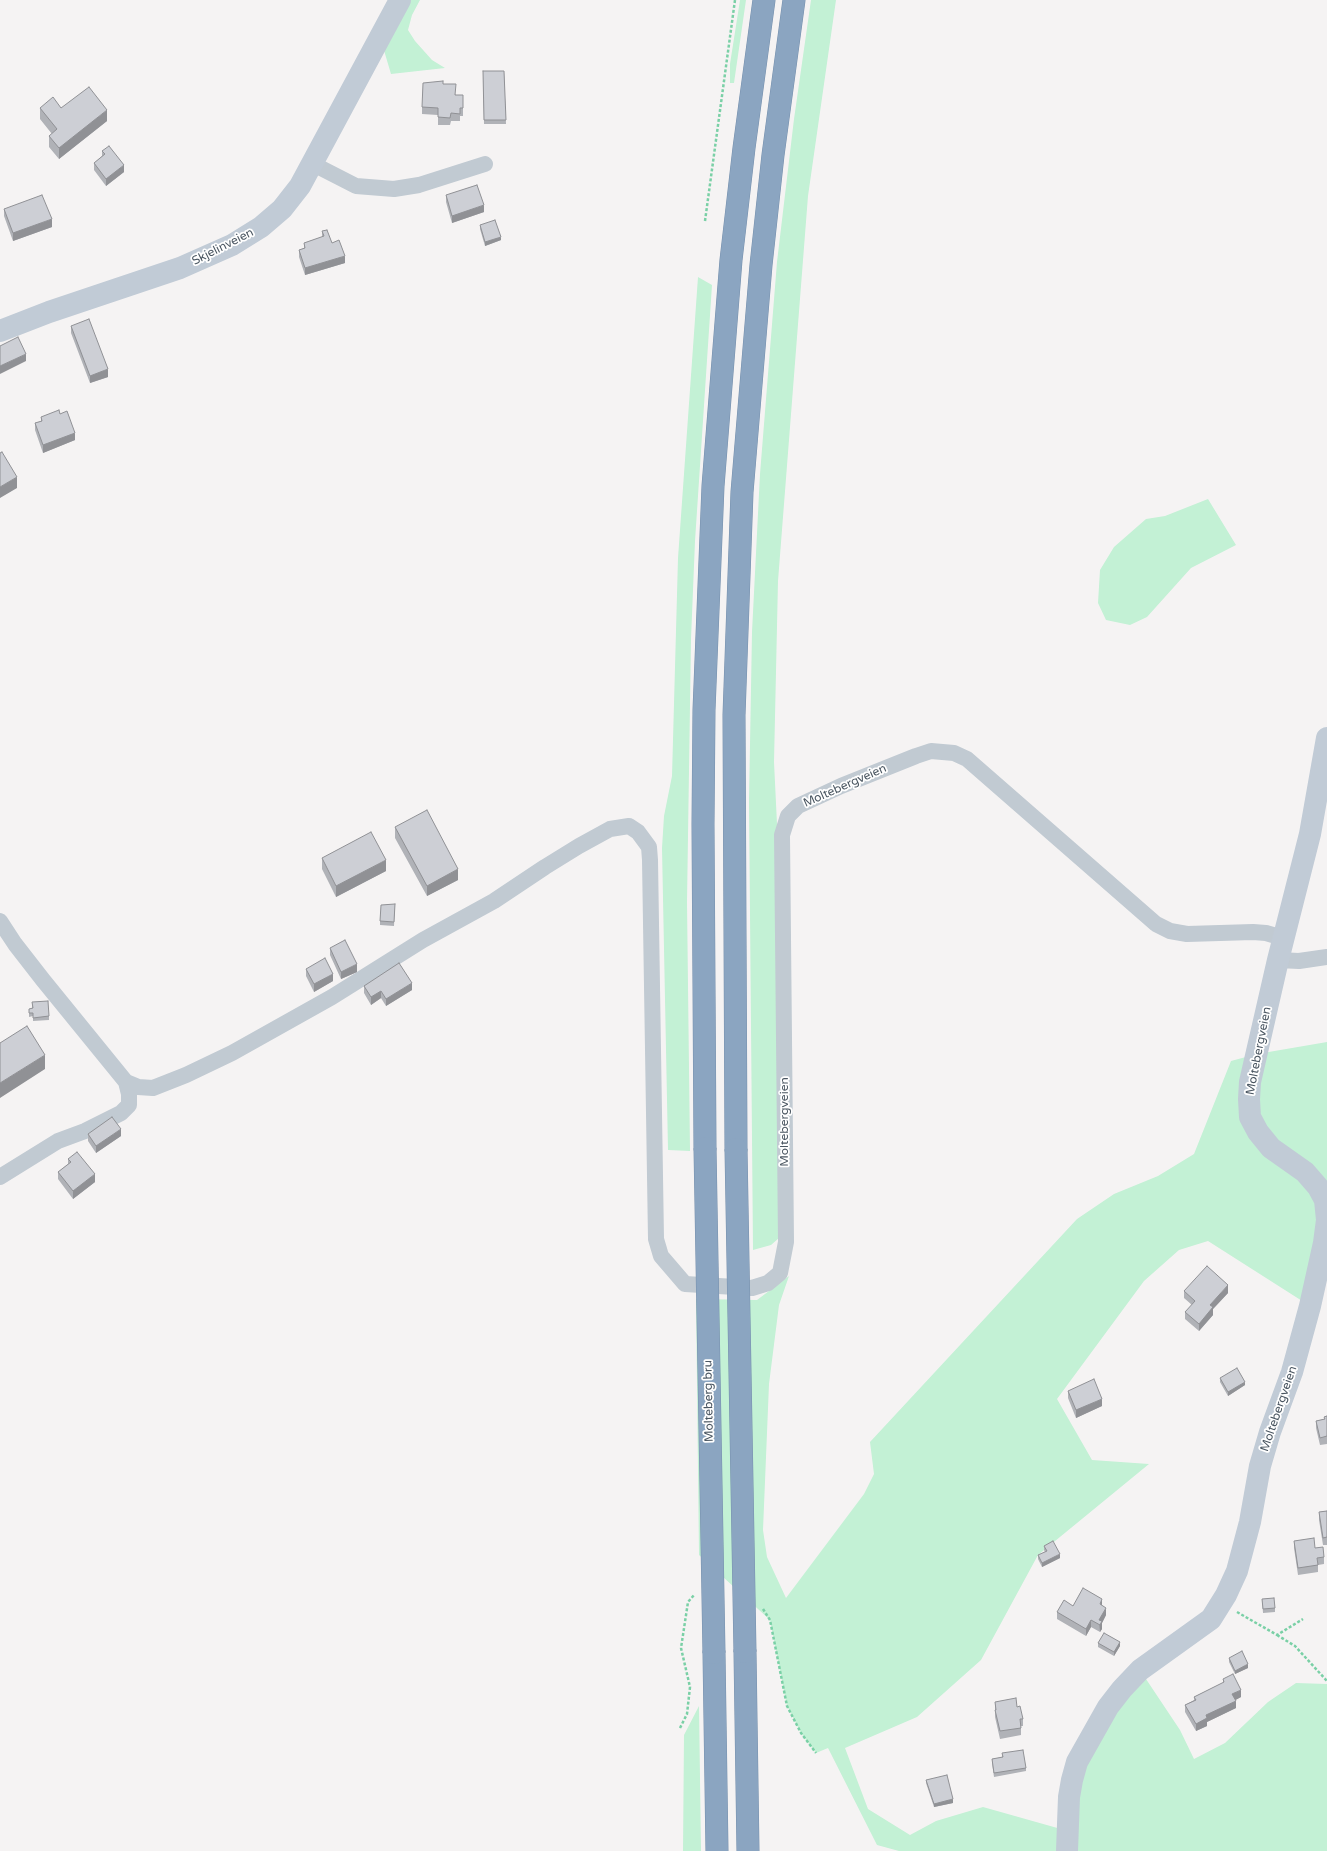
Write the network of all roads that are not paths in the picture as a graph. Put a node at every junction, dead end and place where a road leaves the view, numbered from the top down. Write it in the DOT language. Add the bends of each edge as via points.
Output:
graph roads {
  1 [pos="400,0"];
  2 [pos="764,0"];
  3 [pos="794,0"];
  4 [pos="313,164"];
  5 [pos="485,164"];
  6 [pos="0,331"];
  7 [pos="1327,738"];
  8 [pos="0,921"];
  9 [pos="1283,938"];
  10 [pos="1327,957"];
  11 [pos="1278,960"];
  12 [pos="126,1082"];
  13 [pos="153,1088"];
  14 [pos="129,1105"];
  15 [pos="0,1177"];
  16 [pos="717,1851"];
  17 [pos="748,1851"];
  18 [pos="1067,1851"];
  1 -- 4 [label="main road, Skjelinveien"];
  2 -- 16 [label="highway, Molteberg bru, bridge" via="731,260 707,598 703,801 705,1148"];
  3 -- 17 [label="highway, bridge" via="761,265 742,500 734,723 736,1149"];
  4 -- 5 [label="street" via="356,186 394,189 419,185"];
  4 -- 6 [label="main road, Skjelinveien" via="282,209 262,227 232,245 180,268"];
  7 -- 9 [label="main road, Moltebergveien" via="1310,834"];
  8 -- 12 [label="street" via="43,980"];
  9 -- 11 [label="main road, Moltebergveien"];
  9 -- 13 [label="street, Moltebergveien" via="1259,932 1187,934 1170,931 1156,924 967,759 954,753 931,751 916,756 798,806 788,816 782,834 786,1242 780,1273 768,1283 752,1288 685,1284 661,1256 656,1239 649,847 638,832 629,826 610,829 494,901 232,1053"];
  10 -- 11 [label="street" via="1298,961"];
  11 -- 18 [label="main road, Moltebergveien" via="1250,1082 1250,1117 1271,1148 1305,1172 1325,1200 1327,1220 1324,1243 1310,1306 1292,1372 1260,1466 1237,1571 1222,1602 1208,1622 1140,1670 1108,1707 1078,1762 1072,1780"];
  12 -- 13 [label="street" via="138,1087"];
  12 -- 14 [label="street"];
  13 -- 14 [label="street"];
  14 -- 15 [label="street" via="85,1131 58,1141"];
}
